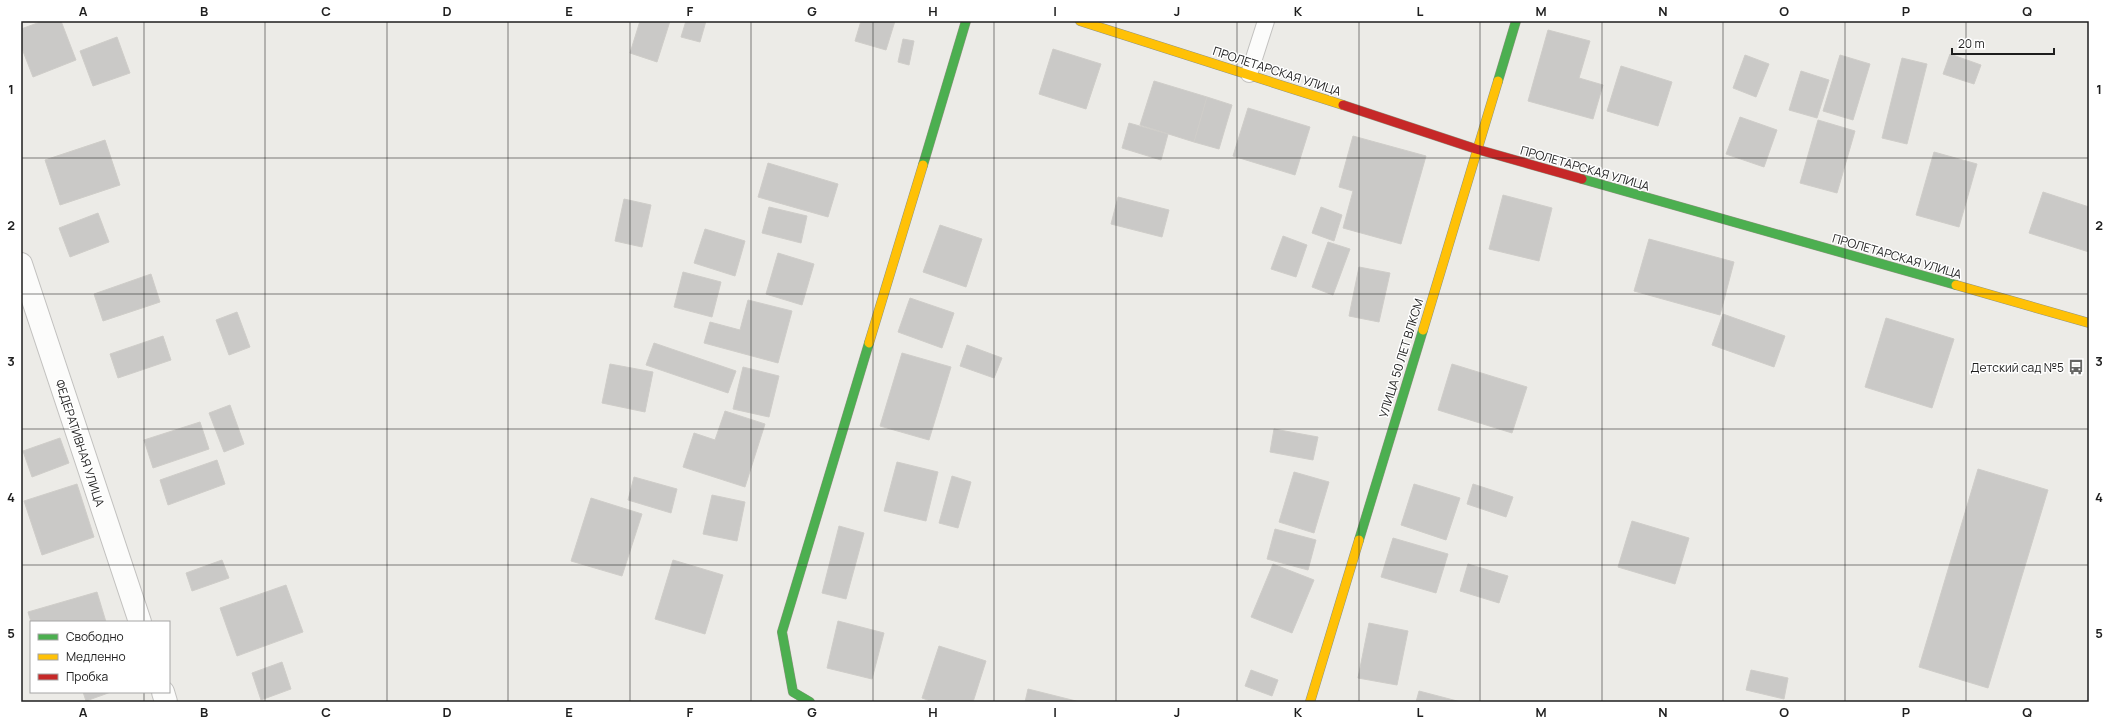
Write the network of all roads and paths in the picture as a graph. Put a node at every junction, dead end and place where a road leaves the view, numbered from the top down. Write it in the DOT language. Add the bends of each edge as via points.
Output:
graph roads {
  1 [pos="966,21"];
  2 [pos="1080,21"];
  3 [pos="1266,21"];
  4 [pos="1516,21"];
  5 [pos="1249,74"];
  6 [pos="1476,149"];
  7 [pos="21,264"];
  8 [pos="2089,323"];
  9 [pos="140,621"];
  10 [pos="810,702"];
  11 [pos="1310,702"];
  1 -- 10 [label="street" via="782,632 793,692"];
  2 -- 5 [label="street, ПРОЛЕТАРСКАЯ УЛИЦА"];
  3 -- 5 [label="lane"];
  4 -- 6 [label="street, УЛИЦА 50 ЛЕТ ВЛКСМ"];
  5 -- 6 [label="street, ПРОЛЕТАРСКАЯ УЛИЦА"];
  6 -- 8 [label="street, ПРОЛЕТАРСКАЯ УЛИЦА"];
  6 -- 11 [label="street, УЛИЦА 50 ЛЕТ ВЛКСМ"];
  7 -- 9 [label="street, ФЕДЕРАТИВНАЯ УЛИЦА"];
}
